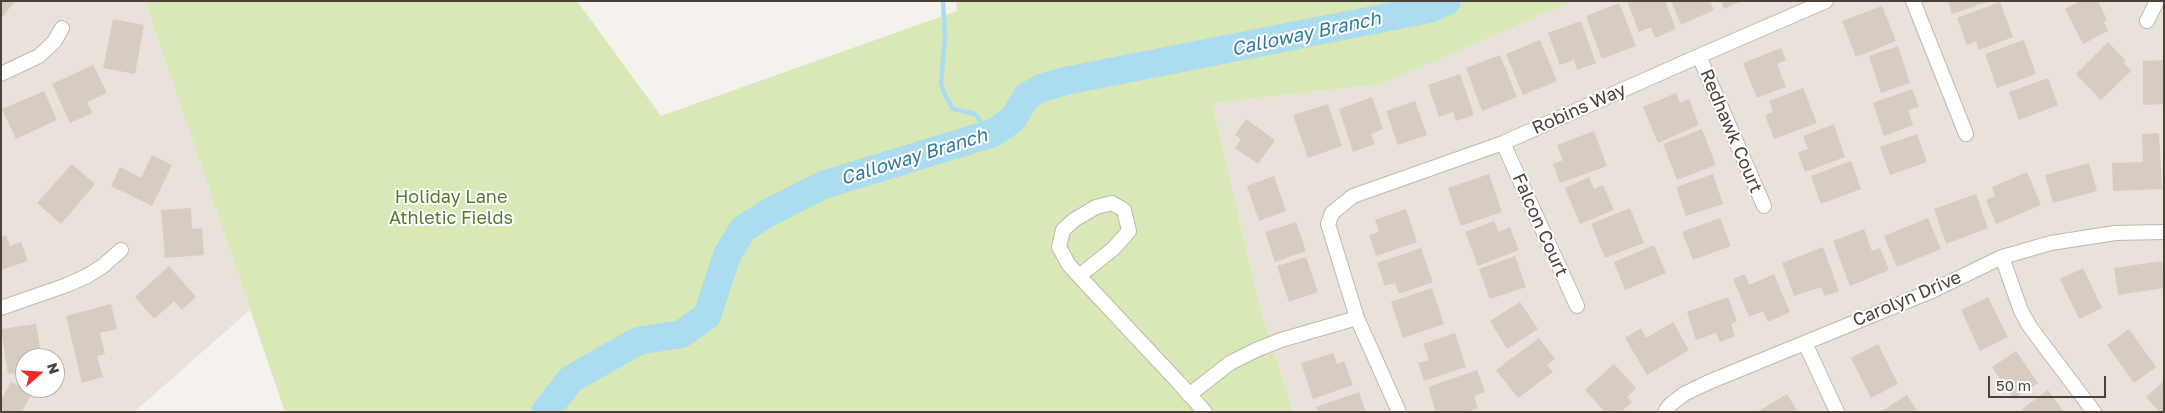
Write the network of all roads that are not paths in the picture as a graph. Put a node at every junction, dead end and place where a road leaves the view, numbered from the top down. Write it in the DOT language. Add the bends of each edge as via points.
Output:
graph roads {
  1 [pos="1826,1"];
  2 [pos="1913,1"];
  3 [pos="2157,1"];
  4 [pos="2147,22"];
  5 [pos="62,28"];
  6 [pos="1698,56"];
  7 [pos="1,74"];
  8 [pos="1966,134"];
  9 [pos="1503,144"];
  10 [pos="1764,206"];
  11 [pos="2164,232"];
  12 [pos="121,250"];
  13 [pos="2002,257"];
  14 [pos="1079,276"];
  15 [pos="1577,306"];
  16 [pos="1,308"];
  17 [pos="1357,318"];
  18 [pos="1805,343"];
  19 [pos="1189,395"];
  20 [pos="1205,412"];
  21 [pos="1399,412"];
  22 [pos="1665,412"];
  23 [pos="1837,412"];
  24 [pos="2094,412"];
  1 -- 6 [label="street, Robins Way"];
  2 -- 8 [label="street"];
  3 -- 4 [label="street"];
  5 -- 7 [label="street" via="54,42 39,56"];
  6 -- 9 [label="street, Robins Way"];
  6 -- 10 [label="street, Redhawk Court"];
  9 -- 15 [label="street, Falcon Court"];
  9 -- 17 [label="street, Robins Way" via="1353,196 1332,213 1328,224"];
  11 -- 13 [label="street, Carolyn Drive" via="2115,233 2051,243"];
  12 -- 16 [label="street" via="87,276"];
  13 -- 18 [label="street, Carolyn Drive" via="1934,290"];
  13 -- 24 [label="street" via="2030,327"];
  14 -- 14 [label="street" via="1113,249 1129,231 1124,210 1112,203 1096,207 1063,230 1059,247 1068,265"];
  14 -- 19 [label="street"];
  17 -- 19 [label="street" via="1282,340 1230,363"];
  17 -- 21 [label="street"];
  18 -- 22 [label="street, Carolyn Drive" via="1684,394"];
  18 -- 23 [label="street"];
  19 -- 20 [label="street"];
}
